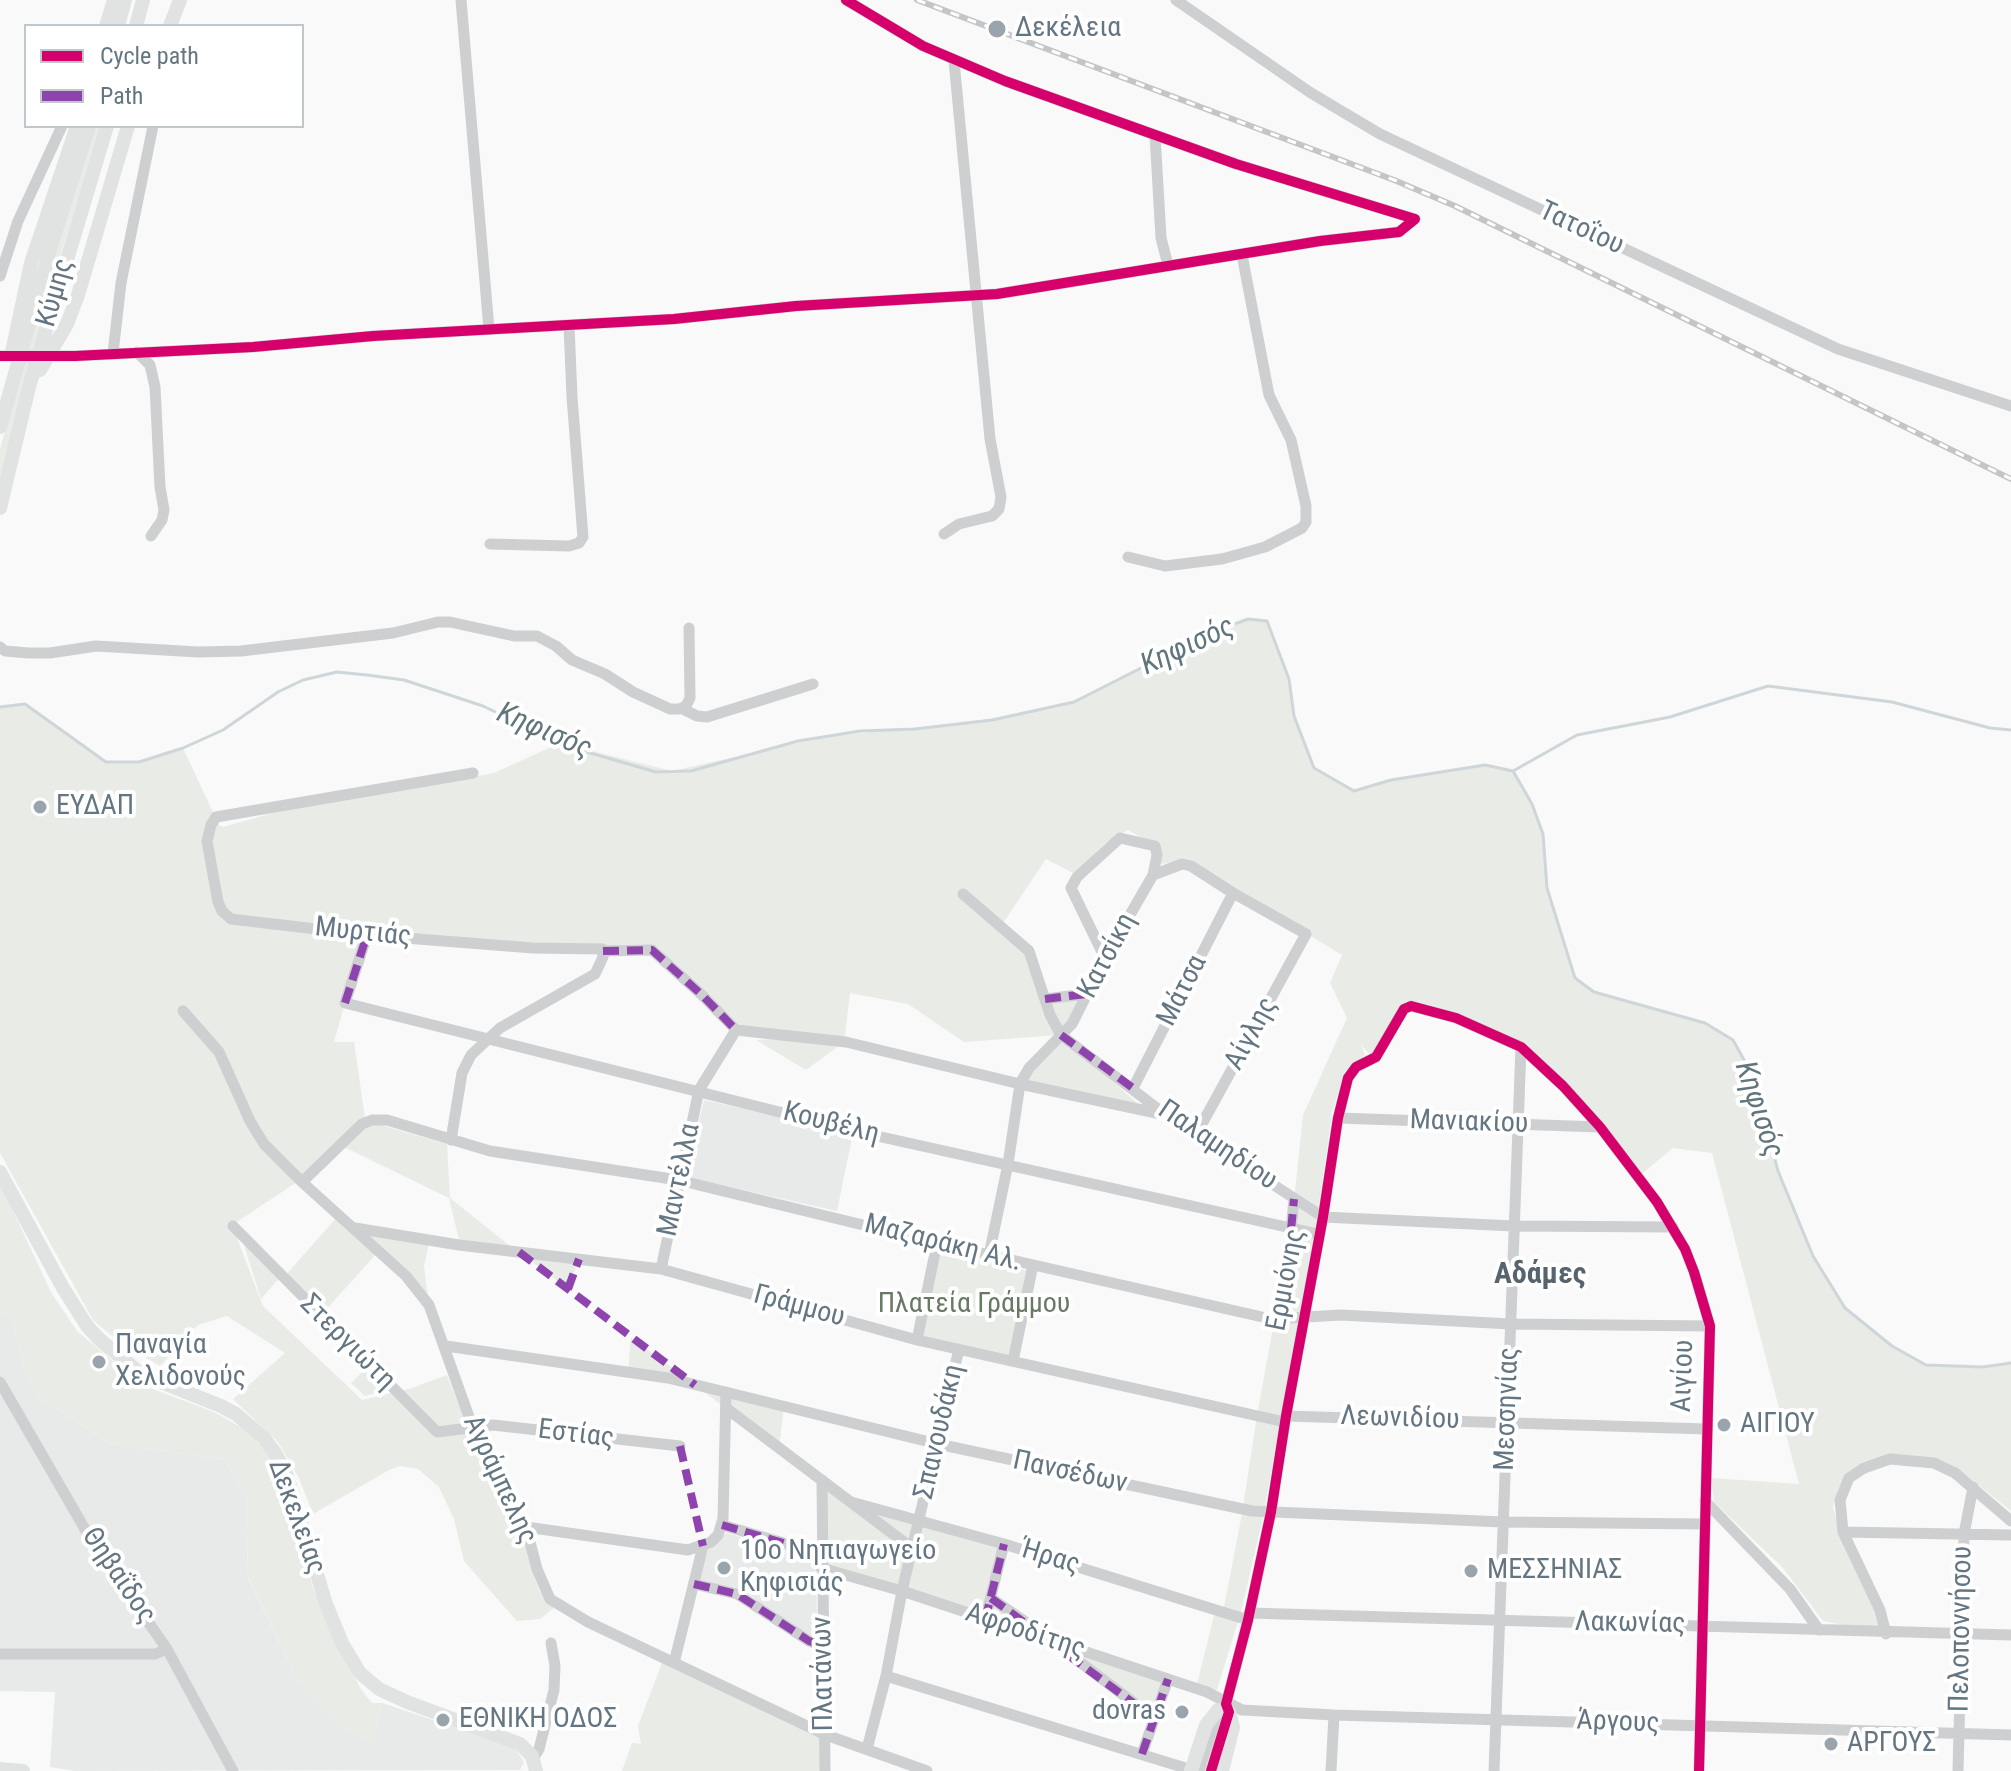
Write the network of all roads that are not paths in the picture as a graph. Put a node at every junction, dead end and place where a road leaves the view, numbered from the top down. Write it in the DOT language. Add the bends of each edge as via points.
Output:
graph roads {
  1 [pos="114,0"];
  2 [pos="125,0"];
  3 [pos="143,0"];
  4 [pos="180,0"];
  5 [pos="461,0"];
  6 [pos="846,0"];
  7 [pos="1176,0"];
  8 [pos="172,23"];
  9 [pos="107,24"];
  10 [pos="119,24"];
  11 [pos="137,24"];
  12 [pos="954,61"];
  13 [pos="61,128"];
  14 [pos="76,128"];
  15 [pos="88,128"];
  16 [pos="106,128"];
  17 [pos="127,128"];
  18 [pos="153,128"];
  19 [pos="1155,135"];
  20 [pos="1242,255"];
  21 [pos="1168,265"];
  22 [pos="0,276"];
  23 [pos="977,295"];
  24 [pos="569,325"];
  25 [pos="489,329"];
  26 [pos="137,352"];
  27 [pos="113,353"];
  28 [pos="1,356"];
  29 [pos="12,385"];
  30 [pos="29,387"];
  31 [pos="2011,406"];
  32 [pos="0,427"];
  33 [pos="0,508"];
  34 [pos="944,534"];
  35 [pos="151,536"];
  36 [pos="490,544"];
  37 [pos="1128,557"];
  38 [pos="689,628"];
  39 [pos="0,647"];
  40 [pos="813,684"];
  41 [pos="683,709"];
  42 [pos="473,773"];
  43 [pos="1153,875"];
  44 [pos="1233,893"];
  45 [pos="963,894"];
  46 [pos="367,935"];
  47 [pos="603,951"];
  48 [pos="1105,958"];
  49 [pos="1086,994"];
  50 [pos="1045,999"];
  51 [pos="183,1011"];
  52 [pos="736,1030"];
  53 [pos="1061,1035"];
  54 [pos="486,1039"];
  55 [pos="1521,1047"];
  56 [pos="1020,1084"];
  57 [pos="1133,1088"];
  58 [pos="699,1090"];
  59 [pos="1166,1115"];
  60 [pos="1338,1118"];
  61 [pos="1518,1125"];
  62 [pos="1600,1127"];
  63 [pos="1197,1133"];
  64 [pos="451,1140"];
  65 [pos="1008,1164"];
  66 [pos="0,1172"];
  67 [pos="678,1180"];
  68 [pos="302,1182"];
  69 [pos="1294,1199"];
  70 [pos="1323,1217"];
  71 [pos="233,1226"];
  72 [pos="1514,1226"];
  73 [pos="1673,1227"];
  74 [pos="355,1228"];
  75 [pos="1291,1230"];
  76 [pos="1318,1234"];
  77 [pos="937,1243"];
  78 [pos="989,1255"];
  79 [pos="1033,1265"];
  80 [pos="661,1269"];
  81 [pos="1304,1319"];
  82 [pos="1511,1324"];
  83 [pos="1710,1326"];
  84 [pos="917,1340"];
  85 [pos="446,1346"];
  86 [pos="959,1349"];
  87 [pos="1013,1361"];
  88 [pos="1,1386"];
  89 [pos="726,1392"];
  90 [pos="726,1408"];
  91 [pos="1285,1419"];
  92 [pos="1507,1422"];
  93 [pos="473,1428"];
  94 [pos="1706,1429"];
  95 [pos="938,1444"];
  96 [pos="680,1446"];
  97 [pos="822,1480"];
  98 [pos="1973,1487"];
  99 [pos="1705,1501"];
  100 [pos="851,1502"];
  101 [pos="1271,1512"];
  102 [pos="2011,1521"];
  103 [pos="919,1522"];
  104 [pos="1503,1522"];
  105 [pos="1704,1524"];
  106 [pos="722,1525"];
  107 [pos="526,1527"];
  108 [pos="1843,1532"];
  109 [pos="1964,1534"];
  110 [pos="2011,1535"];
  111 [pos="1004,1544"];
  112 [pos="701,1547"];
  113 [pos="913,1549"];
  114 [pos="821,1554"];
  115 [pos="821,1568"];
  116 [pos="694,1584"];
  117 [pos="902,1591"];
  118 [pos="991,1598"];
  119 [pos="1248,1617"];
  120 [pos="985,1620"];
  121 [pos="1500,1621"];
  122 [pos="1702,1625"];
  123 [pos="1819,1630"];
  124 [pos="1886,1634"];
  125 [pos="1961,1635"];
  126 [pos="2011,1635"];
  127 [pos="1051,1639"];
  128 [pos="551,1643"];
  129 [pos="823,1646"];
  130 [pos="167,1649"];
  131 [pos="0,1654"];
  132 [pos="674,1663"];
  133 [pos="886,1676"];
  134 [pos="1168,1679"];
  135 [pos="1225,1707"];
  136 [pos="1334,1715"];
  137 [pos="1155,1719"];
  138 [pos="1496,1720"];
  139 [pos="1699,1725"];
  140 [pos="1959,1734"];
  141 [pos="826,1735"];
  142 [pos="2011,1735"];
  143 [pos="867,1749"];
  144 [pos="1142,1754"];
  145 [pos="534,1765"];
  146 [pos="0,1769"];
  147 [pos="23,1771"];
  148 [pos="233,1771"];
  149 [pos="825,1771"];
  150 [pos="927,1771"];
  151 [pos="1191,1771"];
  152 [pos="1199,1771"];
  153 [pos="1211,1771"];
  154 [pos="1222,1771"];
  155 [pos="1331,1771"];
  156 [pos="1494,1771"];
  157 [pos="1699,1771"];
  158 [pos="1958,1771"];
  1 -- 9 [label="main road"];
  2 -- 10 [label="main road"];
  3 -- 11 [label="main road"];
  4 -- 8 [label="main road"];
  5 -- 25 [label="street"];
  6 -- 12 [label="street"];
  7 -- 31 [label="street, Τατοΐου" via="1380,134 1838,349"];
  12 -- 19 [label="street"];
  12 -- 23 [label="street"];
  13 -- 22 [label="street" via="18,221"];
  14 -- 29 [label="main road" via="24,292 10,363"];
  15 -- 29 [label="main road, Κύμης"];
  16 -- 30 [label="main road, Κύμης"];
  17 -- 30 [label="main road" via="67,324"];
  18 -- 27 [label="street" via="121,283"];
  19 -- 20 [label="street" via="1415,219 1399,232"];
  19 -- 21 [label="street" via="1161,238"];
  20 -- 21 [label="street"];
  20 -- 37 [label="street" via="1269,395 1291,440 1306,522 1276,542 1222,559 1165,566"];
  21 -- 23 [label="street"];
  23 -- 24 [label="street"];
  23 -- 34 [label="street" via="990,439 1001,497 992,516 959,524"];
  24 -- 25 [label="street"];
  24 -- 36 [label="street" via="583,537 569,546"];
  25 -- 26 [label="street"];
  26 -- 27 [label="street"];
  26 -- 35 [label="street" via="150,365 155,387 164,510"];
  27 -- 28 [label="street"];
  29 -- 32 [label="main road, Κύμης"];
  30 -- 33 [label="main road, Κύμης"];
  38 -- 41 [label="street" via="690,692"];
  39 -- 41 [label="street" via="28,653 107,646 241,651 450,622 537,636 656,703"];
  40 -- 41 [label="street" via="707,717"];
  42 -- 46 [label="street, Μυρτιάς" via="251,809 213,821 207,841 218,902 226,916"];
  43 -- 44 [label="street" via="1186,864"];
  43 -- 48 [label="street, Κατσίκη"];
  43 -- 48 [label="street" via="1155,846 1120,838 1073,883 1072,895"];
  44 -- 57 [label="street, Μάτσα"];
  44 -- 63 [label="street, Αίγλης" via="1306,934"];
  45 -- 50 [label="street" via="1029,951"];
  46 -- 47 [label="street, Μυρτιάς"];
  46 -- 54 [label="street, Κουβέλη" via="345,1003"];
  47 -- 52 [label="street, Μυρτιάς" via="652,950"];
  47 -- 54 [label="street" via="595,974"];
  48 -- 49 [label="street, Κατσίκη"];
  49 -- 50 [label="street"];
  49 -- 53 [label="street, Κατσίκη"];
  50 -- 53 [label="street"];
  51 -- 68 [label="street, Αγράμπελης" via="219,1052 257,1133"];
  52 -- 56 [label="street" via="837,1040"];
  52 -- 58 [label="street, Μαντέλλα"];
  53 -- 56 [label="street"];
  53 -- 57 [label="street, Παλαμηδίου"];
  54 -- 58 [label="street, Κουβέλη"];
  54 -- 64 [label="street" via="462,1073"];
  55 -- 60 [label="street, Ερμιόνης" via="1456,1018 1408,1006 1376,1057 1352,1071"];
  55 -- 61 [label="street, Μεσσηνίας"];
  55 -- 62 [label="street, Αιγίου"];
  56 -- 59 [label="street"];
  56 -- 65 [label="street"];
  57 -- 59 [label="street, Παλαμηδίου"];
  58 -- 65 [label="street, Κουβέλη"];
  58 -- 67 [label="street, Μαντέλλα"];
  59 -- 63 [label="street, Παλαμηδίου"];
  60 -- 61 [label="street, Μανιακίου"];
  60 -- 70 [label="street, Ερμιόνης"];
  61 -- 62 [label="street, Μανιακίου"];
  61 -- 72 [label="street, Μεσσηνίας"];
  62 -- 73 [label="street, Αιγίου"];
  63 -- 69 [label="street, Παλαμηδίου"];
  64 -- 67 [label="street, Μαζαράκη Αλ." via="490,1151"];
  64 -- 68 [label="street, Μαζαράκη Αλ." via="387,1120 368,1121"];
  65 -- 75 [label="street, Κουβέλη"];
  65 -- 78 [label="street"];
  66 -- 145 [label="main road, Δεκελείας" via="57,1278 99,1339 141,1374 236,1414 275,1453 326,1604 360,1673 407,1702 520,1744"];
  67 -- 77 [label="street, Μαζαράκη Αλ."];
  67 -- 80 [label="street, Μαντέλλα"];
  68 -- 74 [label="street, Αγράμπελης"];
  69 -- 70 [label="street, Παλαμηδίου"];
  69 -- 75 [label="street"];
  70 -- 72 [label="street, Παλαμηδίου"];
  70 -- 76 [label="street, Ερμιόνης"];
  71 -- 93 [label="street, Στεργιώτη" via="432,1429 441,1433"];
  72 -- 73 [label="street, Παλαμηδίου"];
  72 -- 82 [label="street, Μεσσηνίας"];
  73 -- 83 [label="street, Αιγίου"];
  74 -- 80 [label="street, Γράμμου"];
  74 -- 85 [label="street, Αγράμπελης" via="416,1287"];
  75 -- 76 [label="street, Κουβέλη"];
  76 -- 81 [label="street, Ερμιόνης"];
  77 -- 78 [label="street, Μαζαράκη Αλ."];
  77 -- 84 [label="street"];
  78 -- 79 [label="street, Μαζαράκη Αλ."];
  79 -- 81 [label="street, Μαζαράκη Αλ." via="1271,1319"];
  79 -- 87 [label="street"];
  80 -- 84 [label="street, Γράμμου"];
  81 -- 82 [label="street, Μαζαράκη Αλ." via="1341,1315"];
  81 -- 91 [label="street, Ερμιόνης"];
  82 -- 83 [label="street, Μαζαράκη Αλ."];
  82 -- 92 [label="street, Μεσσηνίας"];
  83 -- 94 [label="street, Αιγίου"];
  84 -- 86 [label="street, Γράμμου"];
  85 -- 89 [label="street, Πανσέδων" via="668,1378"];
  85 -- 93 [label="street, Αγράμπελης"];
  86 -- 87 [label="street, Γράμμου"];
  86 -- 95 [label="street, Σπανουδάκη"];
  87 -- 91 [label="street, Γράμμου"];
  88 -- 130 [label="street, Θηβαΐδος" via="93,1543"];
  89 -- 90 [label="street"];
  89 -- 95 [label="street, Πανσέδων"];
  90 -- 97 [label="street, Ήρας"];
  90 -- 106 [label="street"];
  91 -- 92 [label="street, Λεωνιδίου"];
  91 -- 101 [label="street, Ερμιόνης"];
  92 -- 94 [label="street, Λεωνιδίου"];
  92 -- 104 [label="street, Μεσσηνίας"];
  93 -- 96 [label="street, Εστίας" via="507,1426"];
  93 -- 107 [label="street, Αγράμπελης"];
  94 -- 99 [label="street, Αιγίου"];
  95 -- 101 [label="street, Πανσέδων"];
  95 -- 103 [label="street, Σπανουδάκη"];
  97 -- 100 [label="street, Ήρας"];
  97 -- 114 [label="street, Πλατάνων"];
  98 -- 102 [label="street"];
  98 -- 108 [label="street" via="1934,1463 1877,1462 1845,1484 1840,1500"];
  98 -- 109 [label="street, Πελοποννήσου"];
  99 -- 105 [label="street, Αιγίου"];
  99 -- 123 [label="street" via="1790,1589"];
  100 -- 103 [label="street, Ήρας"];
  100 -- 113 [label="street, Ήρας"];
  101 -- 104 [label="street, Πανσέδων"];
  101 -- 119 [label="street, Ερμιόνης"];
  103 -- 111 [label="street, Ήρας"];
  103 -- 113 [label="street, Σπανουδάκη"];
  104 -- 105 [label="street, Πανσέδων"];
  104 -- 121 [label="street, Μεσσηνίας"];
  105 -- 122 [label="street, Αιγίου"];
  106 -- 112 [label="street" via="716,1538"];
  106 -- 114 [label="street"];
  107 -- 112 [label="street" via="688,1550"];
  107 -- 132 [label="street, Αγράμπελης" via="550,1599"];
  108 -- 109 [label="street"];
  108 -- 124 [label="street"];
  109 -- 110 [label="street"];
  109 -- 125 [label="street, Πελοποννήσου"];
  111 -- 118 [label="street"];
  111 -- 119 [label="street, Ήρας"];
  112 -- 116 [label="street"];
  113 -- 117 [label="street, Σπανουδάκη"];
  114 -- 115 [label="street, Πλατάνων"];
  115 -- 117 [label="street, Αφροδίτης"];
  115 -- 129 [label="street, Πλατάνων"];
  116 -- 129 [label="street" via="737,1594"];
  116 -- 132 [label="street"];
  117 -- 120 [label="street, Αφροδίτης"];
  117 -- 133 [label="street, Σπανουδάκη"];
  118 -- 120 [label="street"];
  118 -- 127 [label="street"];
  119 -- 121 [label="street, Λακωνίας"];
  119 -- 135 [label="street, Ερμιόνης"];
  120 -- 127 [label="street, Αφροδίτης"];
  121 -- 122 [label="street, Λακωνίας"];
  121 -- 138 [label="street, Μεσσηνίας"];
  122 -- 123 [label="street, Λακωνίας"];
  122 -- 139 [label="street, Αιγίου"];
  123 -- 124 [label="street, Λακωνίας"];
  124 -- 125 [label="street, Λακωνίας"];
  125 -- 126 [label="street, Λακωνίας"];
  125 -- 140 [label="street, Πελοποννήσου"];
  127 -- 134 [label="street, Αφροδίτης"];
  127 -- 137 [label="street"];
  128 -- 145 [label="street" via="554,1690"];
  129 -- 141 [label="street, Πλατάνων"];
  130 -- 131 [label="street" via="155,1654"];
  130 -- 148 [label="street, Θηβαΐδος"];
  132 -- 141 [label="street, Αγράμπελης"];
  133 -- 143 [label="street, Σπανουδάκη"];
  133 -- 144 [label="street"];
  134 -- 135 [label="street, Αφροδίτης"];
  134 -- 137 [label="street"];
  135 -- 136 [label="street, Άργους"];
  135 -- 151 [label="main road" via="1206,1725"];
  135 -- 152 [label="street, Ερμιόνης"];
  135 -- 153 [label="street, Ερμιόνης"];
  135 -- 154 [label="main road" via="1233,1727"];
  136 -- 138 [label="street, Άργους"];
  136 -- 155 [label="street"];
  137 -- 144 [label="street"];
  138 -- 139 [label="street, Άργους"];
  138 -- 156 [label="street, Μεσσηνίας"];
  139 -- 140 [label="street, Άργους"];
  139 -- 157 [label="street, Αιγίου"];
  140 -- 142 [label="street, Άργους"];
  140 -- 158 [label="street, Πελοποννήσου"];
  141 -- 143 [label="street, Αγράμπελης"];
  141 -- 149 [label="street, Πλατάνων"];
  143 -- 150 [label="street, Αγράμπελης"];
  144 -- 151 [label="street"];
  146 -- 147 [label="main road"];
}
